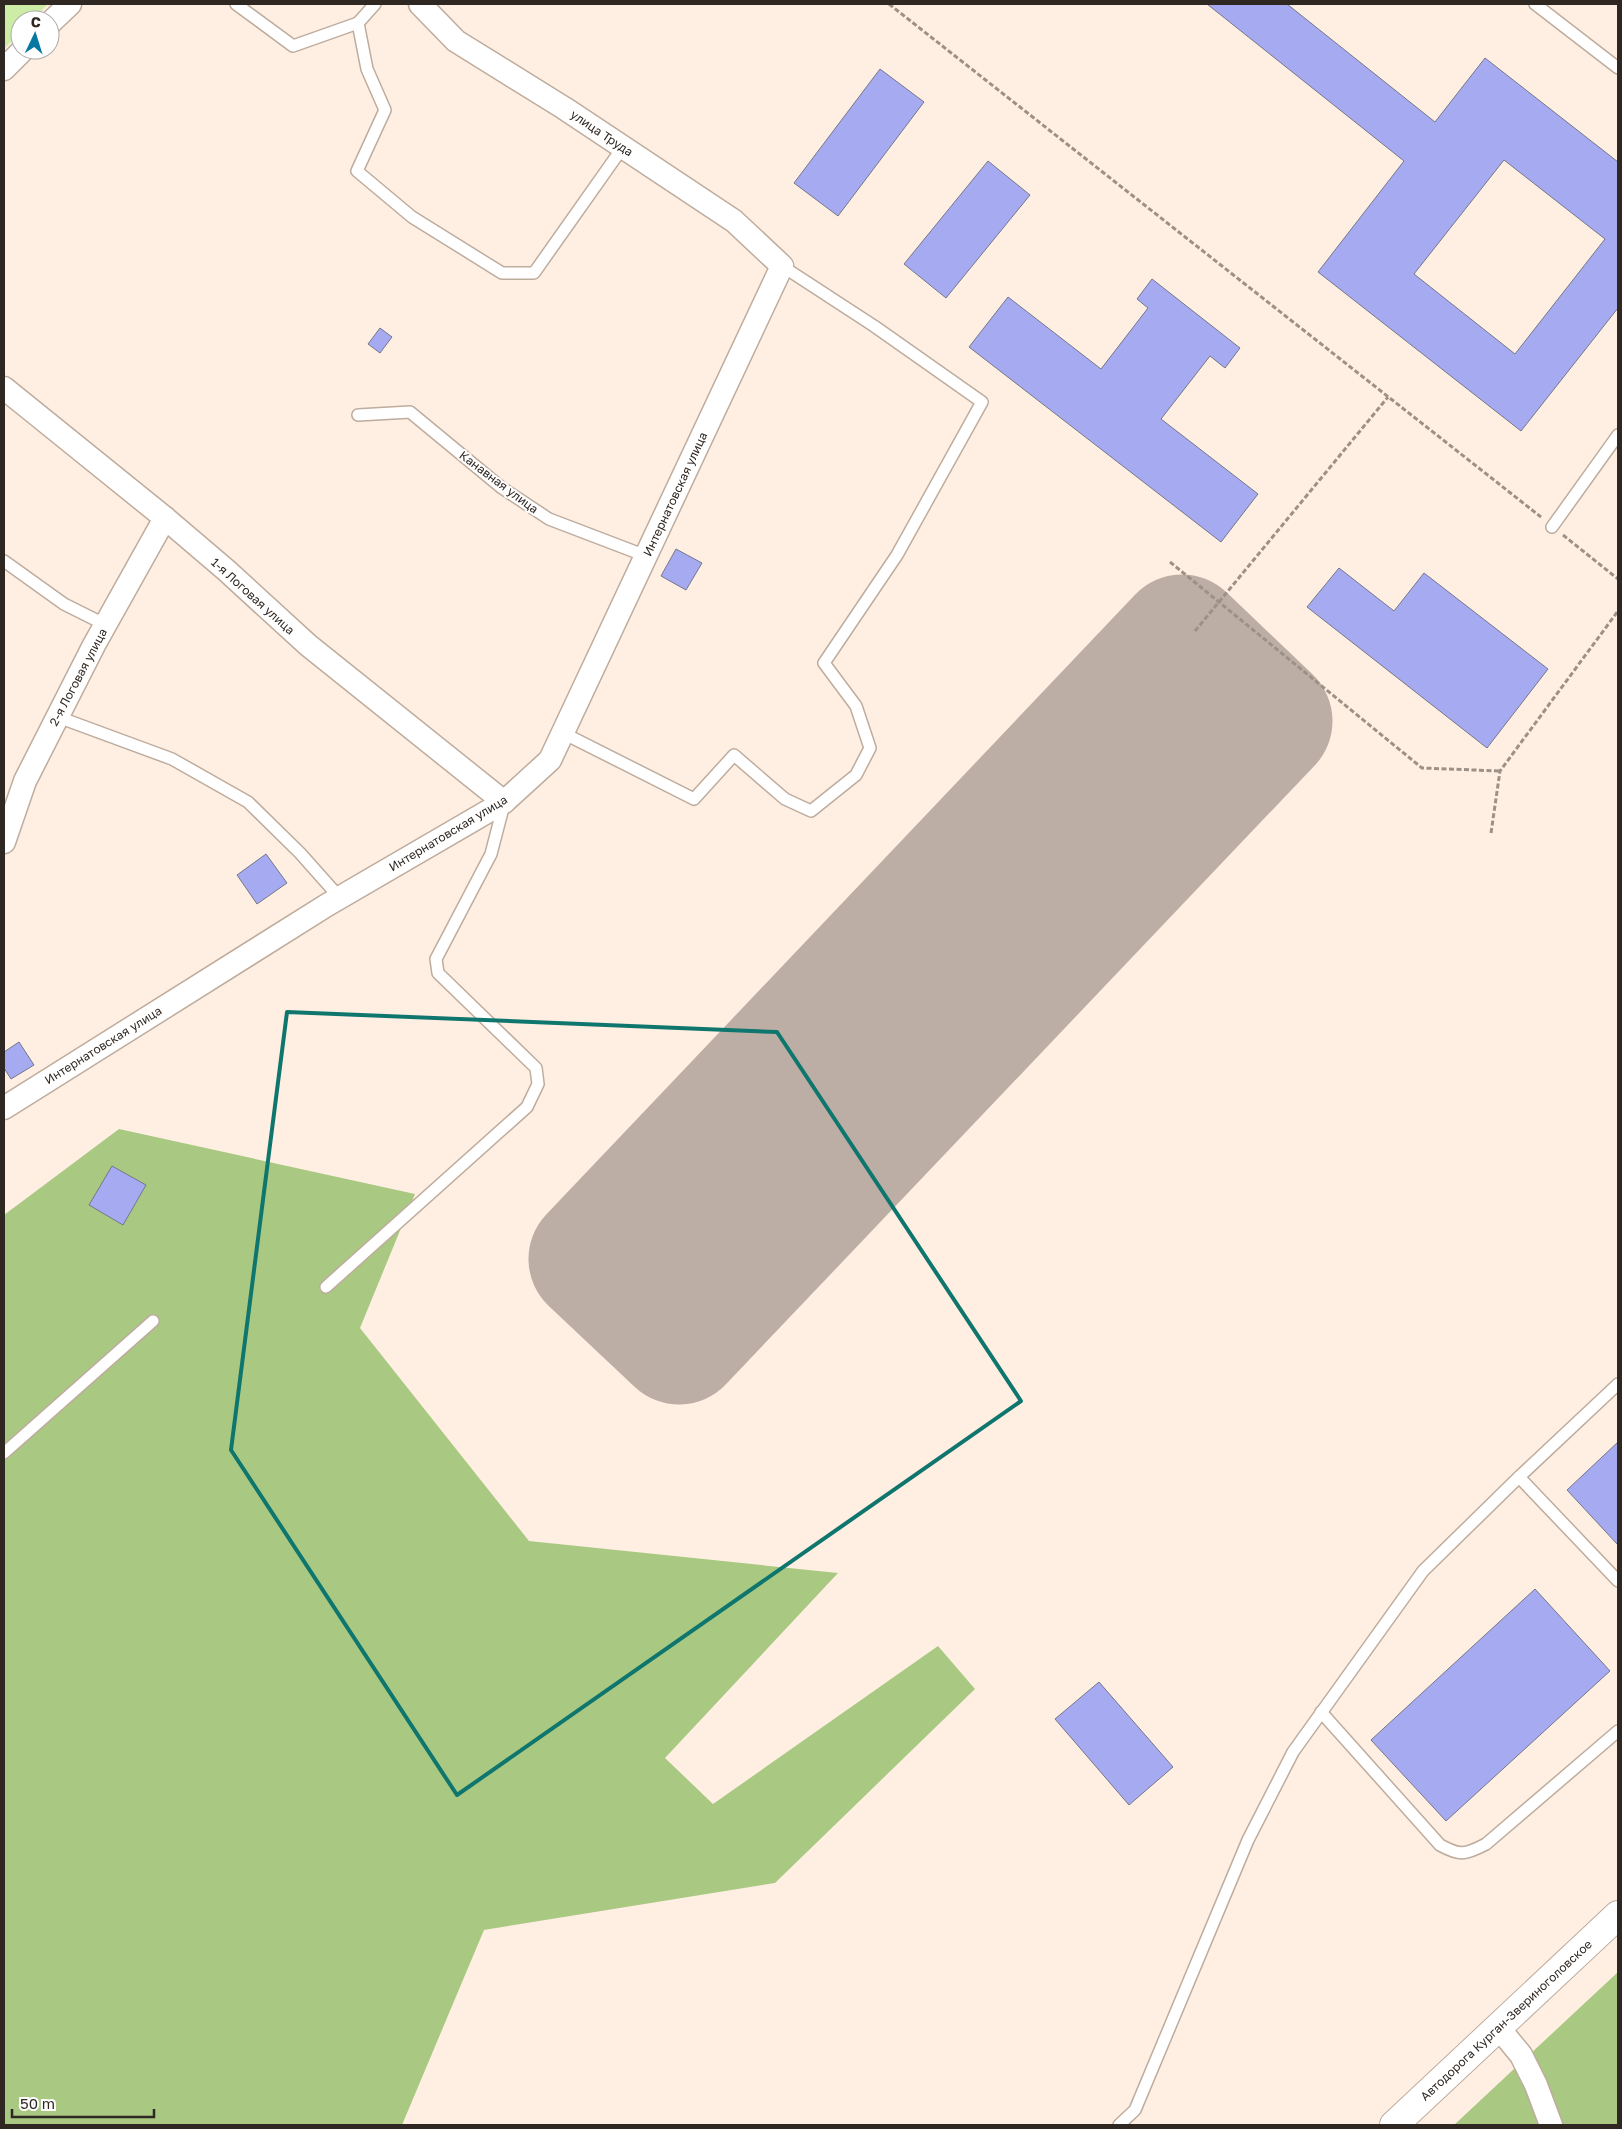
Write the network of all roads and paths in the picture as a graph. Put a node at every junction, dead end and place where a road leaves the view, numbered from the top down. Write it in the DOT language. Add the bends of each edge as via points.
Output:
graph roads {
  1 [pos="70,4"];
  2 [pos="236,4"];
  3 [pos="375,4"];
  4 [pos="420,4"];
  5 [pos="889,4"];
  6 [pos="1535,4"];
  7 [pos="60,14"];
  8 [pos="358,23"];
  9 [pos="13,60"];
  10 [pos="1618,68"];
  11 [pos="4,69"];
  12 [pos="623,148"];
  13 [pos="782,266"];
  14 [pos="4,388"];
  15 [pos="1388,397"];
  16 [pos="358,415"];
  17 [pos="1618,435"];
  18 [pos="165,518"];
  19 [pos="1552,527"];
  20 [pos="646,556"];
  21 [pos="4,560"];
  22 [pos="1170,562"];
  23 [pos="1618,579"];
  24 [pos="1218,604"];
  25 [pos="1618,611"];
  26 [pos="106,625"];
  27 [pos="1195,631"];
  28 [pos="58,717"];
  29 [pos="563,733"];
  30 [pos="1500,771"];
  31 [pos="504,802"];
  32 [pos="1490,834"];
  33 [pos="4,842"];
  34 [pos="340,898"];
  35 [pos="4,1108"];
  36 [pos="326,1287"];
  37 [pos="153,1321"];
  38 [pos="1618,1384"];
  39 [pos="4,1453"];
  40 [pos="1519,1477"];
  41 [pos="1618,1581"];
  42 [pos="1321,1712"];
  43 [pos="1618,1732"];
  44 [pos="1618,1915"];
  45 [pos="1498,2027"];
  46 [pos="1119,2125"];
  47 [pos="1394,2125"];
  48 [pos="1552,2125"];
  1 -- 7 [label="street"];
  2 -- 8 [label="lane" via="293,46"];
  3 -- 8 [label="lane"];
  4 -- 12 [label="street, улица Труда" via="456,41"];
  5 -- 15 [label="path"];
  6 -- 10 [label="lane"];
  8 -- 12 [label="lane" via="367,69 385,110 357,171 412,218 502,274 534,274"];
  9 -- 11 [label="street"];
  12 -- 13 [label="street, улица Труда" via="734,220"];
  13 -- 20 [label="street, Интернатовская улица"];
  13 -- 29 [label="lane" via="982,402 897,556 824,663 856,706 870,748 856,775 811,811 785,799 734,755 694,799"];
  14 -- 18 [label="street, 1-я Логовая улица"];
  15 -- 19 [label="path"];
  15 -- 24 [label="path"];
  16 -- 20 [label="lane, Канавная улица" via="410,412 502,488 549,519"];
  17 -- 19 [label="lane"];
  18 -- 26 [label="street, 2-я Логовая улица"];
  18 -- 31 [label="street, 1-я Логовая улица" via="308,645"];
  19 -- 23 [label="path"];
  20 -- 29 [label="street, Интернатовская улица"];
  21 -- 26 [label="lane" via="64,604"];
  22 -- 24 [label="path"];
  24 -- 27 [label="path"];
  24 -- 30 [label="path" via="1422,768"];
  25 -- 30 [label="path"];
  26 -- 28 [label="street, 2-я Логовая улица"];
  28 -- 33 [label="street, 2-я Логовая улица" via="25,781"];
  28 -- 34 [label="lane" via="172,758 248,802"];
  29 -- 31 [label="street, Интернатовская улица" via="550,760"];
  30 -- 32 [label="path"];
  31 -- 34 [label="street, Интернатовская улица"];
  31 -- 36 [label="lane" via="491,854 436,959 438,973 536,1068 538,1084 527,1107"];
  34 -- 35 [label="street, Интернатовская улица"];
  37 -- 39 [label="lane"];
  38 -- 40 [label="lane"];
  40 -- 41 [label="lane"];
  40 -- 42 [label="lane" via="1423,1572"];
  42 -- 43 [label="lane" via="1440,1844 1455,1852 1469,1853 1486,1844"];
  42 -- 46 [label="lane" via="1293,1752 1248,1840 1135,2110"];
  44 -- 45 [label="main road, Автодорога Курган-Звериноголовское"];
  45 -- 47 [label="main road, Автодорога Курган-Звериноголовское"];
  45 -- 48 [label="street" via="1521,2055"];
}
